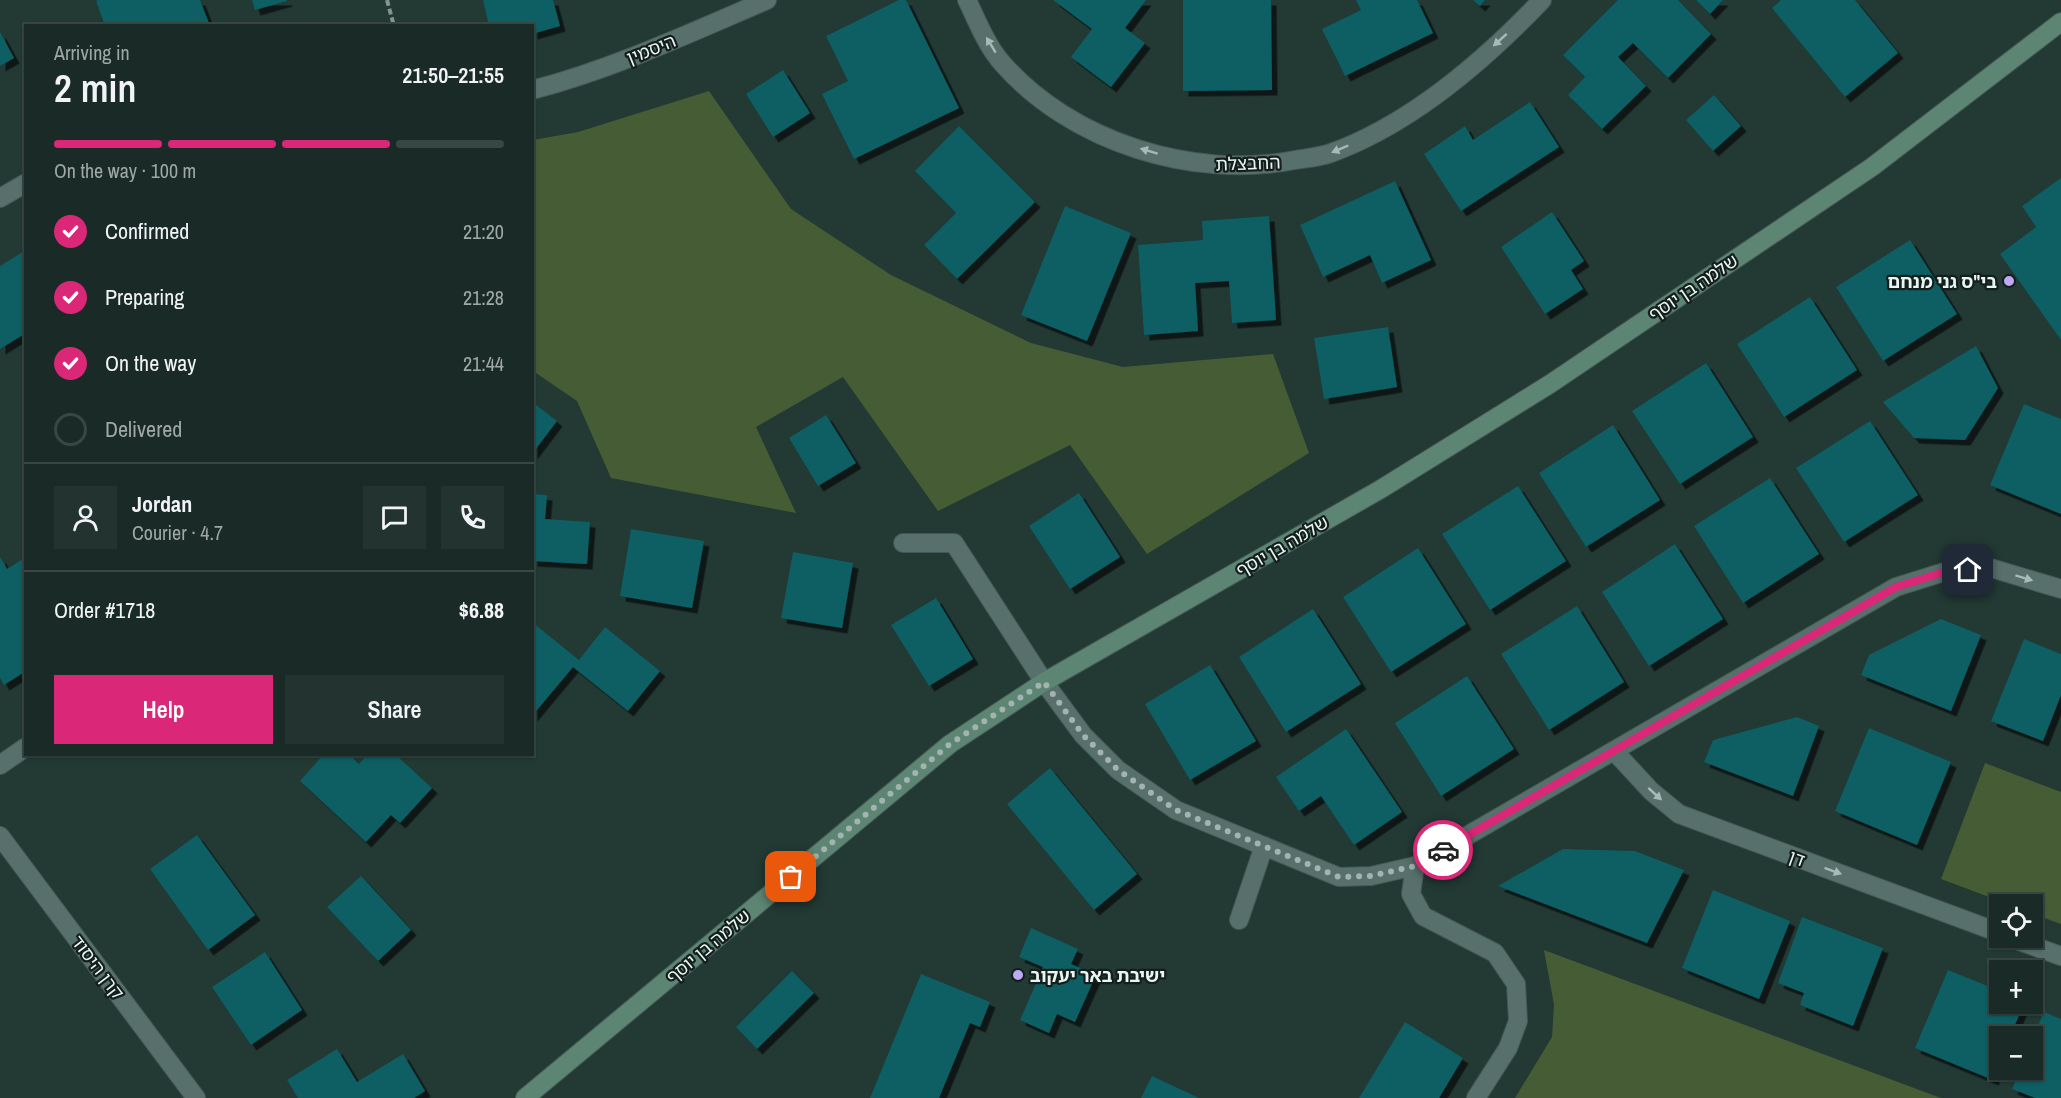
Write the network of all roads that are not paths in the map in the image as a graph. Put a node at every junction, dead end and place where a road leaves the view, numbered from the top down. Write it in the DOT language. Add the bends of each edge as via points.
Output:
graph roads {
  1 [pos="767,0"];
  2 [pos="967,0"];
  3 [pos="1542,0"];
  4 [pos="2061,22"];
  5 [pos="534,89"];
  6 [pos="24,184"];
  7 [pos="0,198"];
  8 [pos="903,543"];
  9 [pos="2061,589"];
  10 [pos="1044,682"];
  11 [pos="24,748"];
  12 [pos="1615,752"];
  13 [pos="0,765"];
  14 [pos="0,836"];
  15 [pos="1264,846"];
  16 [pos="1415,866"];
  17 [pos="1239,920"];
  18 [pos="1989,929"];
  19 [pos="2039,948"];
  20 [pos="2061,956"];
  21 [pos="196,1098"];
  22 [pos="525,1098"];
  23 [pos="1476,1098"];
  1 -- 5 [label="street, היסמין" via="636,56"];
  3 -- 2 [label="street, החבצלת, one-way" via="1461,75 1412,113 1372,136 1329,154 1279,164 1224,166 1173,159 1114,141 1070,120 1034,94 1001,62"];
  4 -- 10 [label="main road, שלמה בן יוסף" via="1872,167 1550,384 1381,489"];
  6 -- 7 [label="street"];
  8 -- 10 [label="street" via="954,543"];
  12 -- 9 [label="street, one-way" via="1896,587 1944,572 1991,568"];
  10 -- 15 [label="street" via="1083,735 1118,770 1176,810"];
  10 -- 22 [label="main road, שלמה בן יוסף" via="950,744"];
  11 -- 13 [label="street"];
  12 -- 16 [label="street"];
  12 -- 18 [label="street, דן, one-way" via="1679,814"];
  14 -- 21 [label="street, קרן היסוד"];
  15 -- 16 [label="street" via="1339,877 1371,876"];
  15 -- 17 [label="street"];
  16 -- 23 [label="street" via="1411,894 1424,916 1496,952 1516,984 1518,1021 1508,1048"];
  19 -- 20 [label="street"];
}
